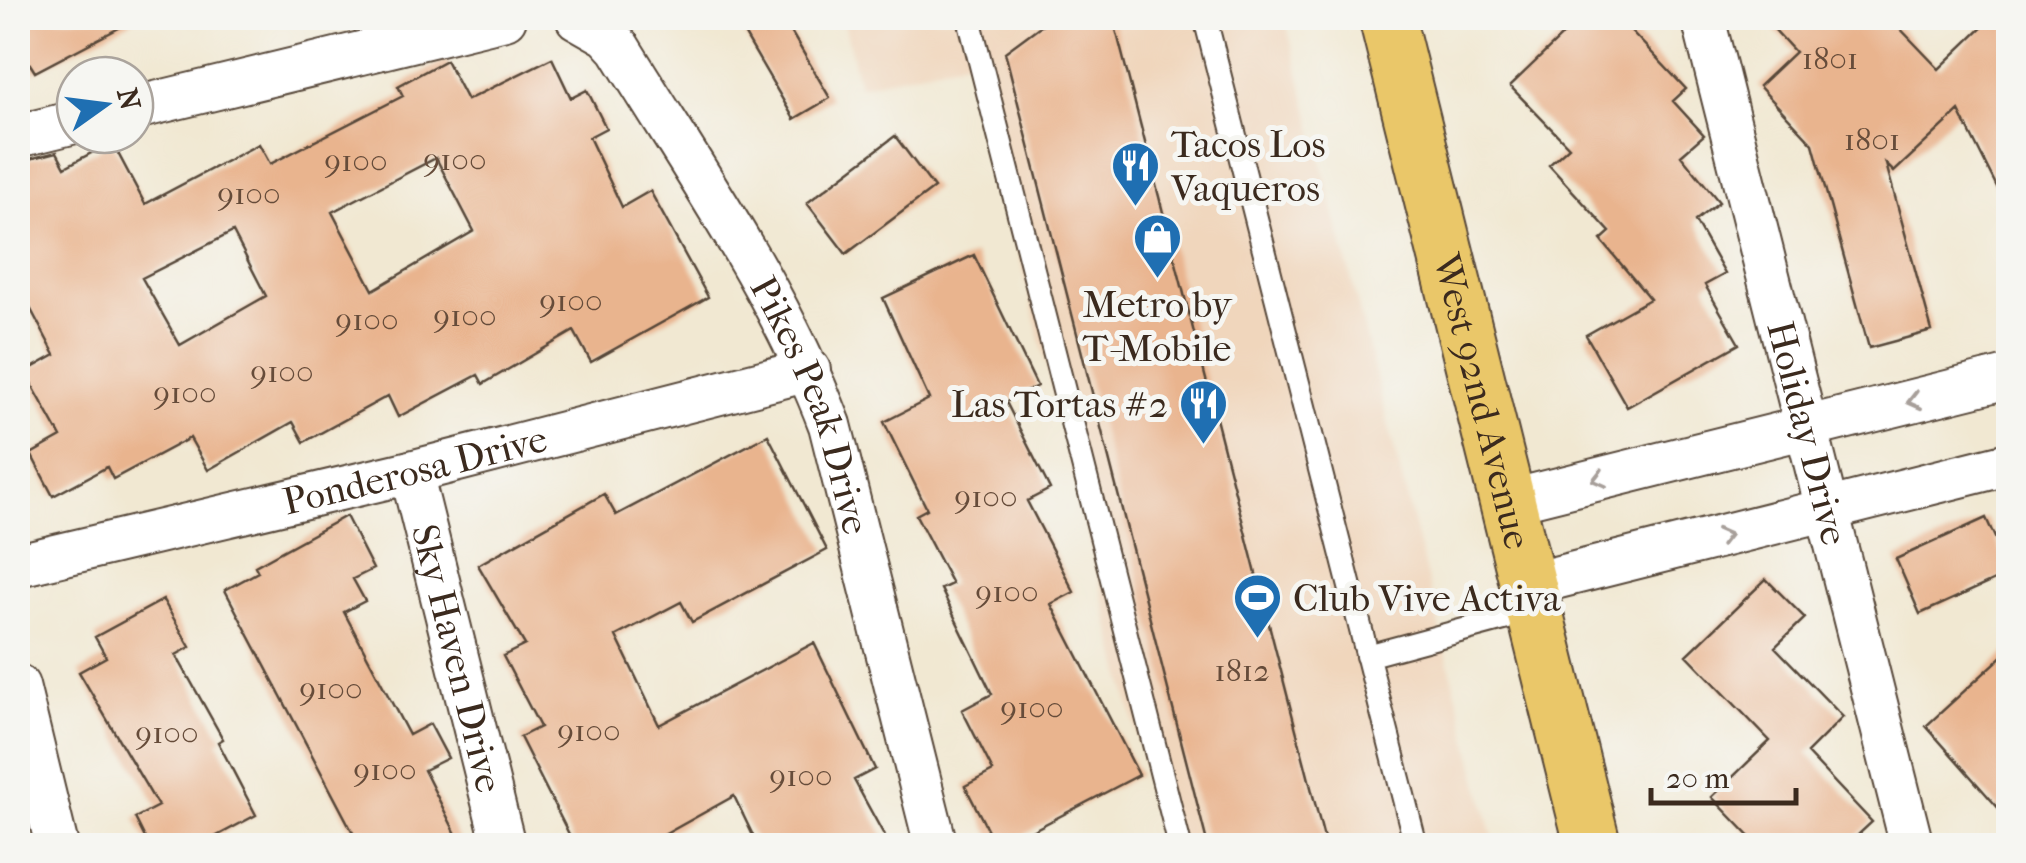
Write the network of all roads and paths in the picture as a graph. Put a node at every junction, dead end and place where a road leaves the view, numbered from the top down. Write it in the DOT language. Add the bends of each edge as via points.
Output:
graph roads {
  1 [pos="505,18"];
  2 [pos="578,18"];
  3 [pos="969,18"];
  4 [pos="1205,18"];
  5 [pos="1387,18"];
  6 [pos="1703,18"];
  7 [pos="155,103"];
  8 [pos="55,127"];
  9 [pos="18,136"];
  10 [pos="809,370"];
  11 [pos="2008,377"];
  12 [pos="1808,427"];
  13 [pos="2008,464"];
  14 [pos="412,472"];
  15 [pos="1508,502"];
  16 [pos="1828,510"];
  17 [pos="18,565"];
  18 [pos="1531,598"];
  19 [pos="1368,656"];
  20 [pos="18,686"];
  21 [pos="57,846"];
  22 [pos="504,846"];
  23 [pos="936,846"];
  24 [pos="1180,846"];
  25 [pos="1416,846"];
  26 [pos="1593,846"];
  27 [pos="1912,846"];
  1 -- 7 [label="street"];
  2 -- 10 [label="street, Pikes Peak Drive" via="619,48"];
  3 -- 24 [label="lane"];
  4 -- 19 [label="lane"];
  5 -- 15 [label="main road, West 92nd Avenue"];
  6 -- 12 [label="street, Holiday Drive"];
  8 -- 9 [label="street"];
  10 -- 14 [label="street, Ponderosa Drive"];
  10 -- 23 [label="street, Pikes Peak Drive" via="830,425"];
  11 -- 12 [label="street, one-way"];
  12 -- 15 [label="street, one-way"];
  12 -- 16 [label="street, Holiday Drive"];
  13 -- 16 [label="street"];
  14 -- 17 [label="street, Ponderosa Drive"];
  14 -- 22 [label="street, Sky Haven Drive"];
  15 -- 18 [label="main road, West 92nd Avenue"];
  18 -- 16 [label="street, one-way"];
  16 -- 27 [label="street, Holiday Drive"];
  18 -- 19 [label="lane"];
  18 -- 26 [label="main road, West 92nd Avenue"];
  19 -- 25 [label="lane"];
  20 -- 21 [label="street"];
}
